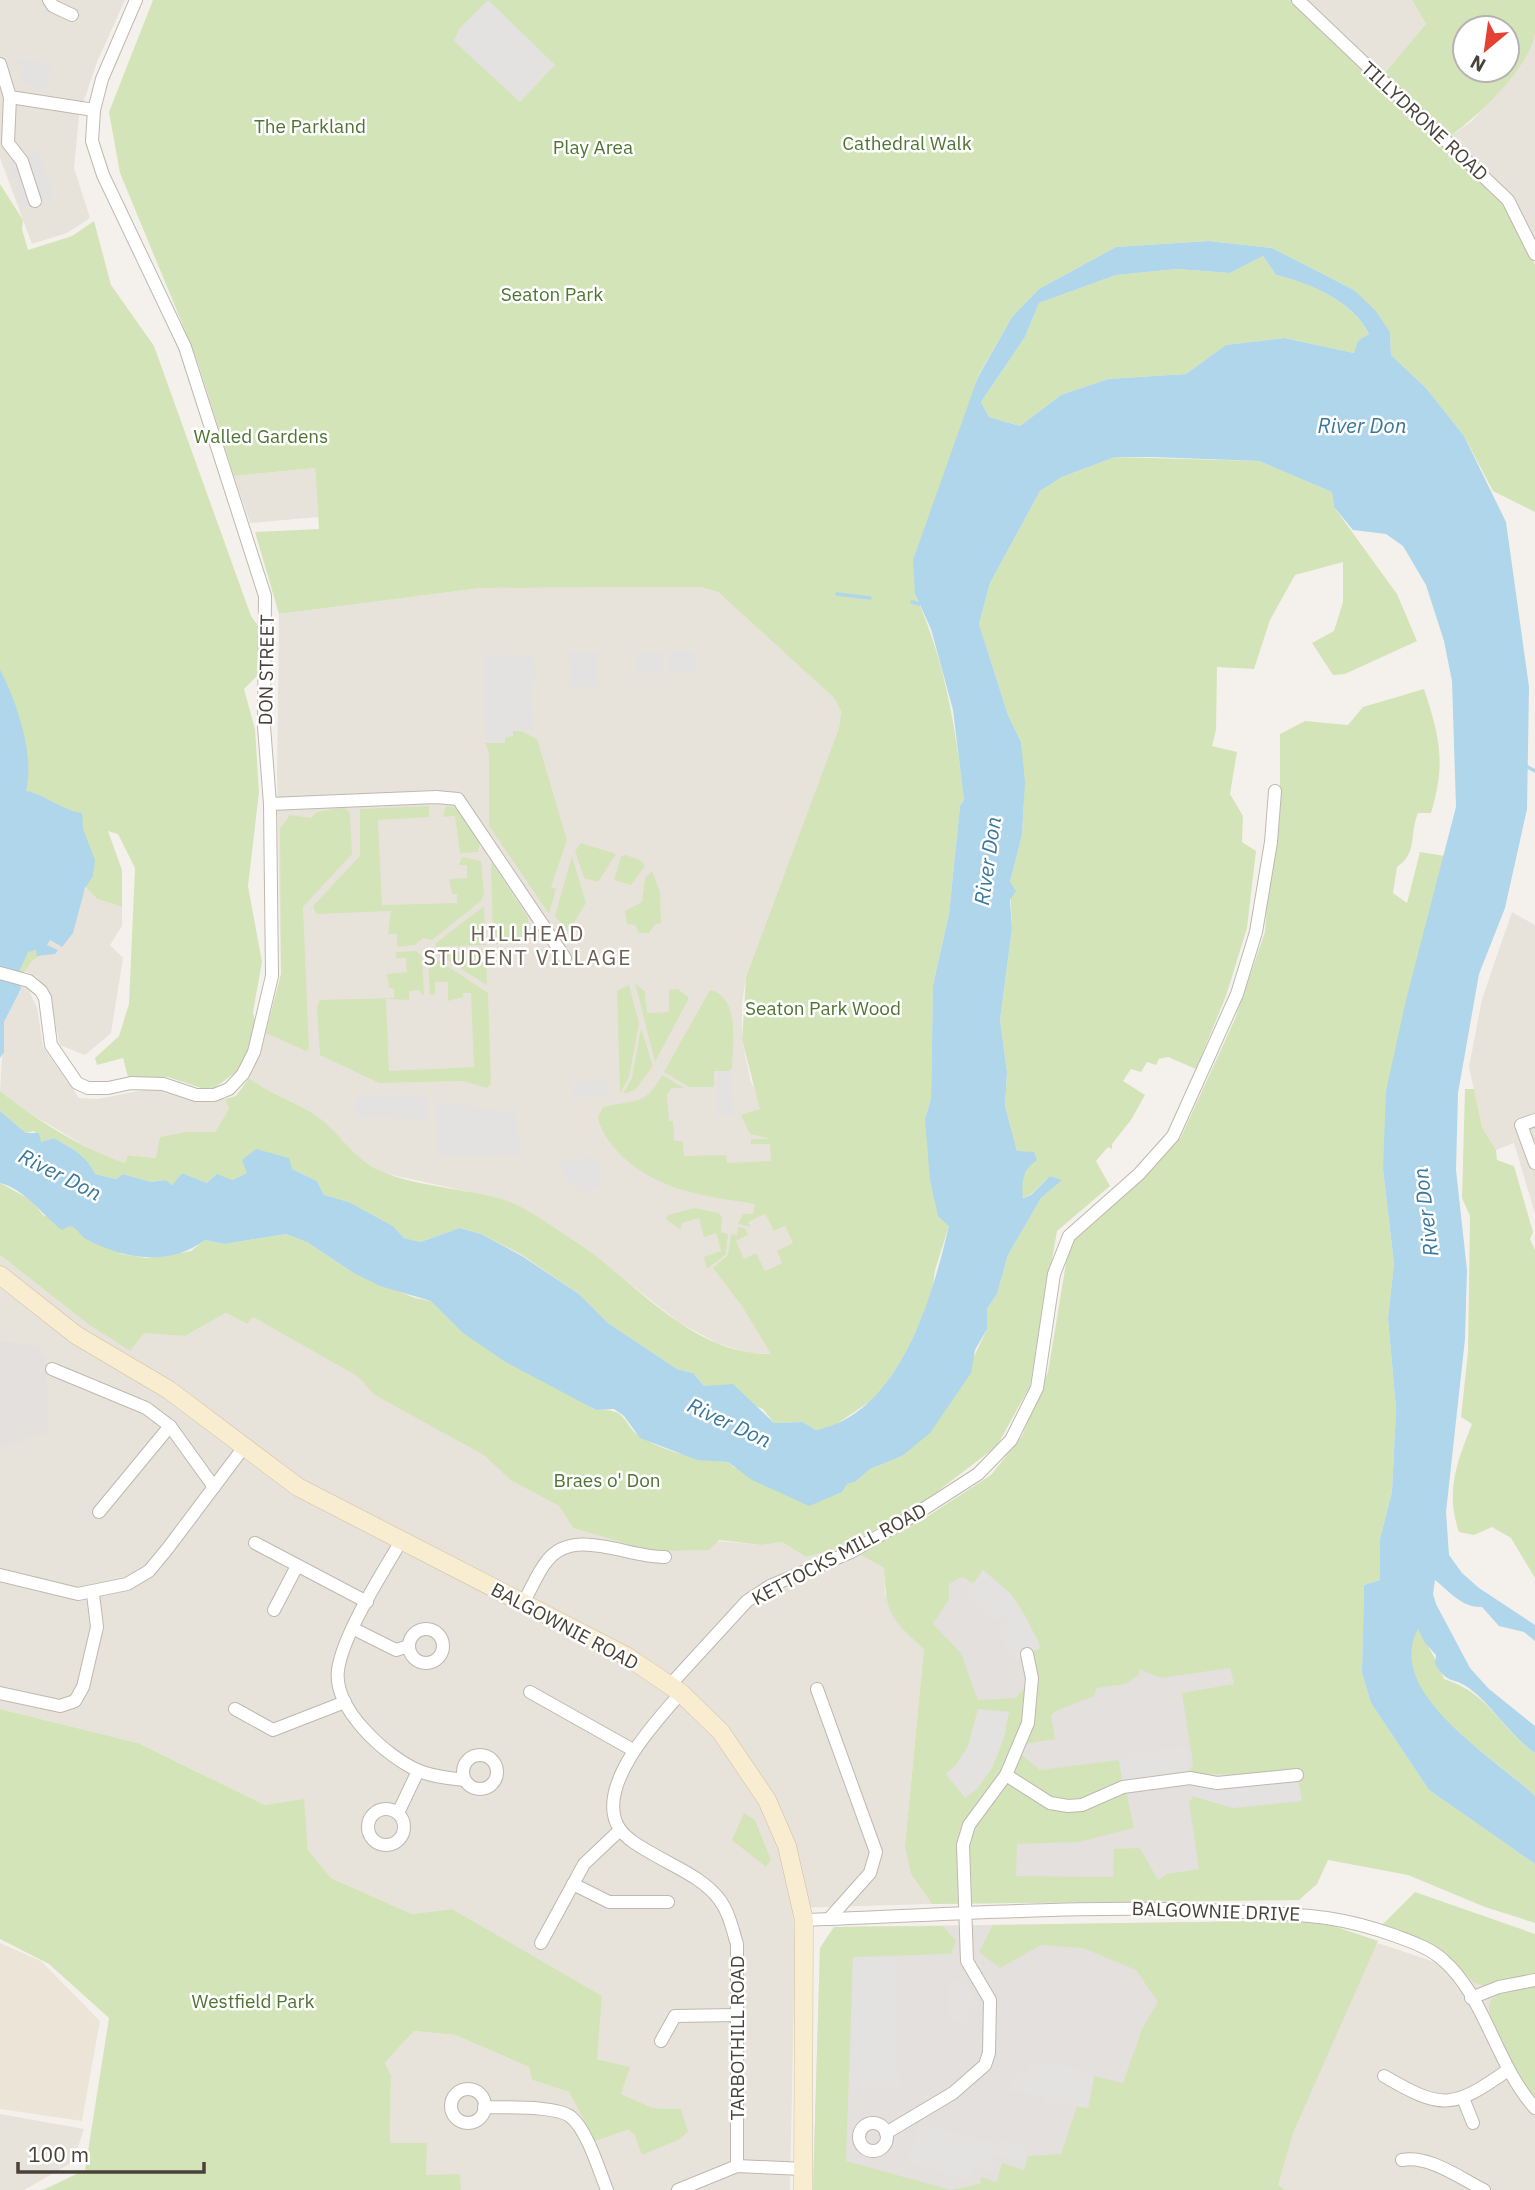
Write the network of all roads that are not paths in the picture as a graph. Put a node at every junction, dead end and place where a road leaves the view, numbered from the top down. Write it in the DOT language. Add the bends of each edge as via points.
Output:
graph roads {
  1 [pos="49,0"];
  2 [pos="136,0"];
  3 [pos="1298,0"];
  4 [pos="72,15"];
  5 [pos="0,64"];
  6 [pos="10,97"];
  7 [pos="94,110"];
  8 [pos="34,201"];
  9 [pos="1535,254"];
  10 [pos="1275,791"];
  11 [pos="270,804"];
  12 [pos="565,958"];
  13 [pos="0,973"];
  14 [pos="1535,1120"];
  15 [pos="1534,1159"];
  16 [pos="0,1275"];
  17 [pos="52,1369"];
  18 [pos="170,1426"];
  19 [pos="244,1447"];
  20 [pos="214,1487"];
  21 [pos="99,1512"];
  22 [pos="401,1541"];
  23 [pos="255,1543"];
  24 [pos="665,1558"];
  25 [pos="297,1566"];
  26 [pos="0,1574"];
  27 [pos="93,1594"];
  28 [pos="367,1602"];
  29 [pos="523,1603"];
  30 [pos="274,1610"];
  31 [pos="354,1629"];
  32 [pos="409,1646"];
  33 [pos="1027,1654"];
  34 [pos="675,1689"];
  35 [pos="817,1689"];
  36 [pos="530,1692"];
  37 [pos="0,1693"];
  38 [pos="345,1702"];
  39 [pos="235,1709"];
  40 [pos="633,1750"];
  41 [pos="418,1771"];
  42 [pos="1006,1775"];
  43 [pos="1297,1776"];
  44 [pos="464,1780"];
  45 [pos="398,1812"];
  46 [pos="620,1829"];
  47 [pos="573,1884"];
  48 [pos="668,1902"];
  49 [pos="965,1912"];
  50 [pos="829,1919"];
  51 [pos="804,1920"];
  52 [pos="541,1943"];
  53 [pos="1535,1980"];
  54 [pos="1471,1998"];
  55 [pos="736,2015"];
  56 [pos="661,2041"];
  57 [pos="1508,2070"];
  58 [pos="1384,2076"];
  59 [pos="1463,2098"];
  60 [pos="484,2108"];
  61 [pos="1535,2108"];
  62 [pos="1473,2123"];
  63 [pos="886,2133"];
  64 [pos="1402,2160"];
  65 [pos="737,2166"];
  66 [pos="804,2169"];
  67 [pos="607,2190"];
  68 [pos="678,2190"];
  69 [pos="803,2190"];
  70 [pos="1484,2190"];
  1 -- 4 [label="street"];
  2 -- 7 [label="street, DON STREET" via="102,79"];
  3 -- 9 [label="street, TILLYDRONE ROAD" via="1508,200"];
  5 -- 6 [label="street"];
  6 -- 7 [label="street"];
  6 -- 8 [label="street" via="8,143 22,161"];
  7 -- 11 [label="street, DON STREET" via="94,151 185,347 265,596 264,726"];
  10 -- 34 [label="street, KETTOCKS MILL ROAD" via="1256,932 1231,1006 1173,1136 1139,1174 1069,1236 1054,1275 1037,1388 1011,1440 978,1474 929,1507 851,1552 770,1586 747,1601"];
  11 -- 12 [label="street" via="458,799"];
  11 -- 13 [label="street, DON STREET" via="272,976 254,1052 229,1089 196,1095 163,1084 88,1088 77,1083 51,1045 45,998 37,986"];
  14 -- 15 [label="street" via="1521,1125"];
  16 -- 19 [label="street, BALGOWNIE ROAD" via="76,1335 169,1390"];
  17 -- 18 [label="street" via="133,1401"];
  18 -- 20 [label="street"];
  18 -- 21 [label="street"];
  19 -- 20 [label="street"];
  19 -- 22 [label="street, BALGOWNIE ROAD" via="316,1497"];
  20 -- 27 [label="street" via="149,1570 127,1584"];
  22 -- 28 [label="street"];
  22 -- 29 [label="street, BALGOWNIE ROAD"];
  23 -- 25 [label="street"];
  24 -- 29 [label="street" via="644,1558 596,1544 568,1545 548,1559"];
  25 -- 28 [label="street"];
  25 -- 30 [label="street"];
  26 -- 27 [label="street"];
  27 -- 37 [label="street" via="97,1627 83,1687 75,1700 60,1706"];
  28 -- 31 [label="street"];
  29 -- 34 [label="street, BALGOWNIE ROAD" via="628,1657"];
  31 -- 32 [label="street" via="396,1650"];
  31 -- 38 [label="street" via="338,1672"];
  33 -- 42 [label="street" via="1032,1678 1028,1723"];
  34 -- 40 [label="street"];
  34 -- 51 [label="street, BALGOWNIE ROAD" via="721,1732 767,1800 787,1846"];
  35 -- 50 [label="street" via="876,1852 870,1873"];
  36 -- 40 [label="street"];
  38 -- 39 [label="street" via="272,1730"];
  38 -- 41 [label="street" via="363,1729"];
  40 -- 46 [label="street" via="615,1800"];
  41 -- 44 [label="street"];
  41 -- 45 [label="street"];
  42 -- 43 [label="street" via="1050,1803 1068,1806 1082,1805 1123,1787 1190,1778 1217,1783"];
  42 -- 49 [label="street" via="969,1825 963,1845"];
  46 -- 47 [label="street" via="584,1864"];
  46 -- 55 [label="street, TARBOTHILL ROAD" via="706,1884 720,1899 737,1944"];
  47 -- 48 [label="street" via="609,1902"];
  47 -- 52 [label="street"];
  49 -- 50 [label="street, BALGOWNIE DRIVE"];
  49 -- 54 [label="street, BALGOWNIE DRIVE" via="1158,1906 1326,1916 1423,1947 1451,1968"];
  49 -- 63 [label="street" via="967,1961 990,2000 985,2065 953,2093"];
  50 -- 51 [label="street, BALGOWNIE DRIVE"];
  51 -- 66 [label="street, BALGOWNIE ROAD"];
  53 -- 54 [label="street"];
  54 -- 57 [label="street, BALGOWNIE DRIVE"];
  55 -- 56 [label="street" via="675,2017"];
  55 -- 65 [label="street, TARBOTHILL ROAD"];
  57 -- 59 [label="street"];
  57 -- 61 [label="street, BALGOWNIE DRIVE"];
  58 -- 59 [label="street" via="1441,2102"];
  59 -- 62 [label="street"];
  60 -- 67 [label="street" via="558,2111 570,2116 591,2149"];
  64 -- 70 [label="street" via="1414,2158 1431,2164"];
  65 -- 66 [label="street"];
  65 -- 68 [label="street"];
  66 -- 69 [label="street, BALGOWNIE ROAD"];
}
